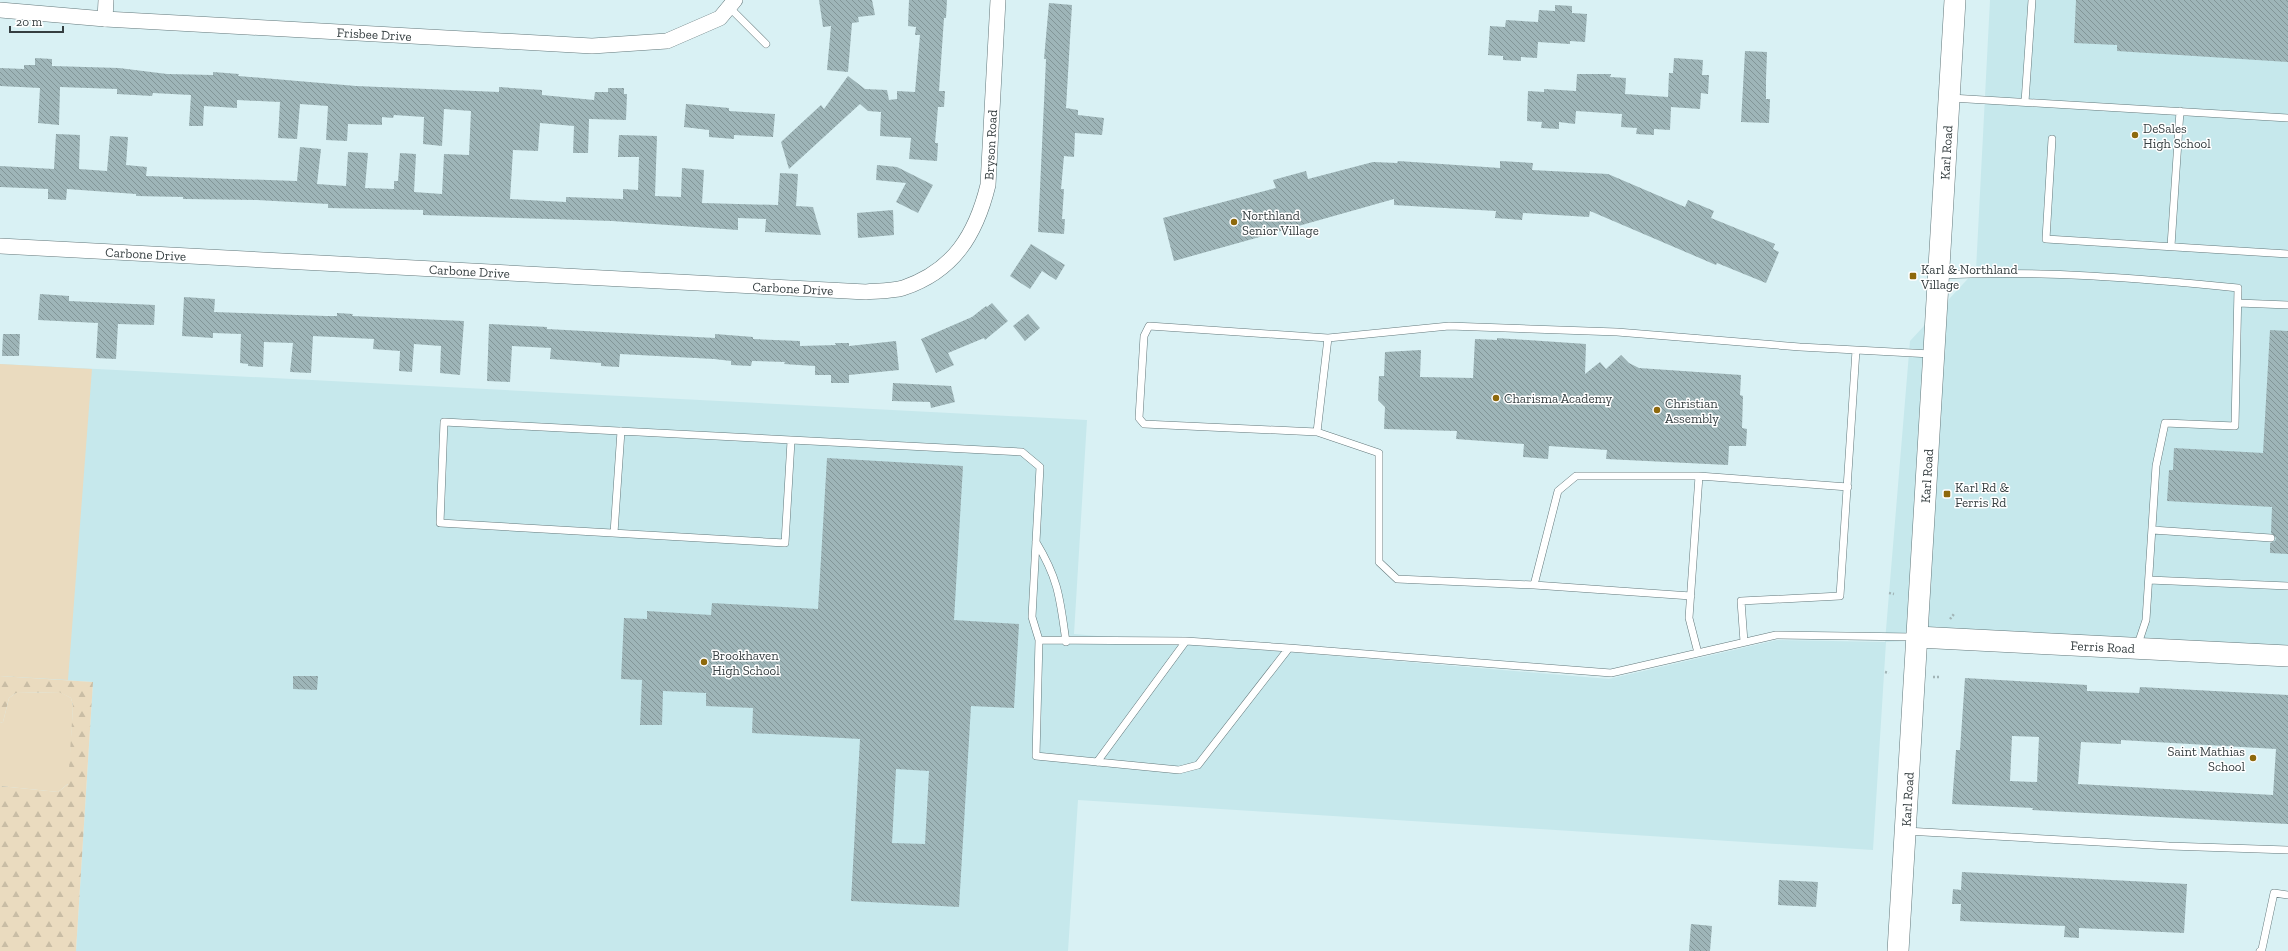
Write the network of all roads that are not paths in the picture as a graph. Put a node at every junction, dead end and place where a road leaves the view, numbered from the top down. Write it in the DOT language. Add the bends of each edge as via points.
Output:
graph roads {
  1 [pos="106,0"];
  2 [pos="998,0"];
  3 [pos="1955,0"];
  4 [pos="2032,0"];
  5 [pos="732,3"];
  6 [pos="0,10"];
  7 [pos="105,19"];
  8 [pos="766,44"];
  9 [pos="1949,98"];
  10 [pos="2025,102"];
  11 [pos="2180,111"];
  12 [pos="2288,118"];
  13 [pos="2052,139"];
  14 [pos="0,246"];
  15 [pos="2171,246"];
  16 [pos="2288,254"];
  17 [pos="935,274"];
  18 [pos="1938,275"];
  19 [pos="2238,303"];
  20 [pos="2288,305"];
  21 [pos="1328,338"];
  22 [pos="1856,350"];
  23 [pos="1933,354"];
  24 [pos="621,432"];
  25 [pos="1317,432"];
  26 [pos="791,441"];
  27 [pos="1700,476"];
  28 [pos="1848,487"];
  29 [pos="2152,530"];
  30 [pos="614,533"];
  31 [pos="2271,538"];
  32 [pos="1036,542"];
  33 [pos="2149,580"];
  34 [pos="1534,585"];
  35 [pos="2288,586"];
  36 [pos="1691,596"];
  37 [pos="1917,637"];
  38 [pos="1039,640"];
  39 [pos="1186,641"];
  40 [pos="1066,642"];
  41 [pos="1744,642"];
  42 [pos="1289,648"];
  43 [pos="2137,648"];
  44 [pos="1698,653"];
  45 [pos="2288,656"];
  46 [pos="1097,762"];
  47 [pos="1906,831"];
  48 [pos="2288,850"];
  49 [pos="2288,895"];
  50 [pos="1898,951"];
  51 [pos="2260,951"];
  1 -- 7 [label="street"];
  2 -- 17 [label="street, Bryson Road" via="988,185 981,214 966,242"];
  3 -- 9 [label="main road, Karl Road"];
  4 -- 10 [label="lane"];
  5 -- 7 [label="street, Frisbee Drive" via="720,18 667,41 592,46"];
  5 -- 8 [label="lane"];
  6 -- 7 [label="street, Frisbee Drive"];
  9 -- 10 [label="lane"];
  9 -- 18 [label="main road, Karl Road"];
  10 -- 11 [label="lane"];
  11 -- 12 [label="lane"];
  11 -- 15 [label="lane"];
  13 -- 15 [label="lane" via="2046,239"];
  14 -- 17 [label="street, Carbone Drive" via="866,292 902,288"];
  15 -- 16 [label="lane"];
  18 -- 19 [label="lane" via="1980,273 2071,276 2210,285 2238,288"];
  18 -- 23 [label="main road, Karl Road"];
  19 -- 20 [label="lane"];
  19 -- 29 [label="lane" via="2235,426 2165,423 2156,466"];
  21 -- 22 [label="lane" via="1448,326 1617,332"];
  21 -- 25 [label="lane"];
  21 -- 25 [label="lane" via="1149,326 1144,336 1139,418 1144,424"];
  22 -- 23 [label="lane"];
  22 -- 28 [label="lane"];
  23 -- 37 [label="main road, Karl Road"];
  24 -- 26 [label="lane"];
  24 -- 30 [label="lane"];
  24 -- 30 [label="lane" via="444,422 440,523"];
  25 -- 34 [label="lane" via="1379,452 1379,562 1397,579"];
  26 -- 30 [label="lane" via="785,543"];
  26 -- 32 [label="lane" via="1022,452 1040,467"];
  27 -- 28 [label="lane"];
  27 -- 34 [label="lane" via="1576,476 1558,491"];
  27 -- 36 [label="lane"];
  28 -- 41 [label="lane" via="1840,596 1742,601"];
  29 -- 31 [label="lane"];
  29 -- 33 [label="lane"];
  32 -- 38 [label="lane" via="1032,617"];
  32 -- 40 [label="lane" via="1050,565 1059,591"];
  33 -- 35 [label="lane"];
  33 -- 43 [label="lane" via="2146,620"];
  34 -- 36 [label="lane"];
  36 -- 44 [label="lane" via="1689,618"];
  37 -- 41 [label="lane" via="1776,635"];
  37 -- 43 [label="main road, Ferris Road"];
  37 -- 47 [label="main road, Karl Road"];
  38 -- 40 [label="lane"];
  38 -- 46 [label="lane" via="1036,756"];
  39 -- 40 [label="lane"];
  39 -- 42 [label="lane"];
  39 -- 46 [label="lane"];
  41 -- 44 [label="lane"];
  42 -- 44 [label="lane" via="1611,674"];
  42 -- 46 [label="lane" via="1198,765 1179,770"];
  43 -- 45 [label="main road, Ferris Road"];
  47 -- 48 [label="lane"];
  47 -- 50 [label="main road, Karl Road"];
  49 -- 51 [label="lane" via="2274,894"];
}
